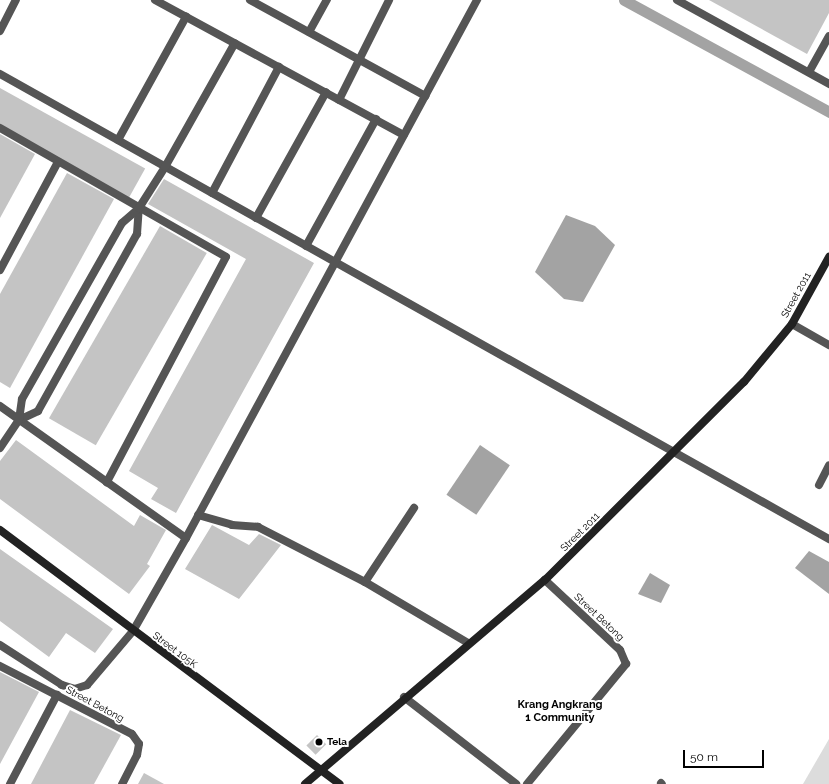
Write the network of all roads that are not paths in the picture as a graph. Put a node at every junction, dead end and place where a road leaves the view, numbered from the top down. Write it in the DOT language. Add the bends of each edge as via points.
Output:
graph roads {
  1 [pos="16,0"];
  2 [pos="155,0"];
  3 [pos="250,0"];
  4 [pos="327,0"];
  5 [pos="389,0"];
  6 [pos="477,0"];
  7 [pos="677,0"];
  8 [pos="186,17"];
  9 [pos="0,31"];
  10 [pos="309,32"];
  11 [pos="829,36"];
  12 [pos="235,43"];
  13 [pos="359,60"];
  14 [pos="279,67"];
  15 [pos="809,72"];
  16 [pos="0,74"];
  17 [pos="829,84"];
  18 [pos="326,92"];
  19 [pos="425,96"];
  20 [pos="339,100"];
  21 [pos="376,119"];
  22 [pos="0,128"];
  23 [pos="404,135"];
  24 [pos="118,140"];
  25 [pos="58,162"];
  26 [pos="165,167"];
  27 [pos="212,193"];
  28 [pos="139,208"];
  29 [pos="256,218"];
  30 [pos="306,246"];
  31 [pos="829,257"];
  32 [pos="336,262"];
  33 [pos="0,270"];
  34 [pos="792,324"];
  35 [pos="829,345"];
  36 [pos="0,406"];
  37 [pos="19,420"];
  38 [pos="0,448"];
  39 [pos="673,452"];
  40 [pos="829,465"];
  41 [pos="107,482"];
  42 [pos="819,484"];
  43 [pos="414,508"];
  44 [pos="198,515"];
  45 [pos="0,530"];
  46 [pos="186,538"];
  47 [pos="829,539"];
  48 [pos="545,580"];
  49 [pos="365,582"];
  50 [pos="132,631"];
  51 [pos="468,643"];
  52 [pos="0,645"];
  53 [pos="0,666"];
  54 [pos="57,695"];
  55 [pos="404,697"];
  56 [pos="319,770"];
  57 [pos="10,784"];
  58 [pos="122,784"];
  59 [pos="305,784"];
  60 [pos="339,784"];
  61 [pos="516,784"];
  62 [pos="527,784"];
  1 -- 9 [label="street"];
  2 -- 8 [label="street"];
  3 -- 10 [label="street"];
  4 -- 10 [label="street"];
  5 -- 13 [label="street"];
  6 -- 19 [label="street"];
  7 -- 15 [label="street"];
  8 -- 12 [label="street"];
  8 -- 24 [label="street"];
  10 -- 13 [label="street"];
  11 -- 15 [label="street"];
  12 -- 14 [label="street"];
  12 -- 26 [label="street"];
  13 -- 19 [label="street"];
  13 -- 20 [label="street"];
  14 -- 18 [label="street"];
  14 -- 27 [label="street"];
  15 -- 17 [label="street"];
  16 -- 24 [label="street"];
  18 -- 20 [label="street"];
  18 -- 29 [label="street"];
  19 -- 23 [label="street"];
  20 -- 21 [label="street"];
  21 -- 23 [label="street"];
  21 -- 30 [label="street"];
  22 -- 25 [label="street"];
  23 -- 32 [label="street"];
  24 -- 26 [label="street"];
  25 -- 28 [label="street"];
  25 -- 33 [label="street"];
  26 -- 27 [label="street"];
  26 -- 28 [label="street"];
  27 -- 29 [label="street"];
  28 -- 37 [label="street" via="122,223 22,400"];
  28 -- 37 [label="street" via="137,234 38,411"];
  28 -- 41 [label="street" via="226,257"];
  29 -- 30 [label="street"];
  30 -- 32 [label="street"];
  31 -- 34 [label="main road, Street 2011"];
  32 -- 39 [label="street"];
  32 -- 44 [label="street"];
  34 -- 35 [label="street"];
  34 -- 39 [label="main road, Street 2011" via="744,382"];
  36 -- 37 [label="street"];
  37 -- 38 [label="street"];
  37 -- 41 [label="street"];
  39 -- 47 [label="street"];
  39 -- 48 [label="main road, Street 2011"];
  40 -- 42 [label="street"];
  41 -- 46 [label="street"];
  43 -- 49 [label="street"];
  44 -- 46 [label="street"];
  44 -- 49 [label="street" via="232,525 258,527"];
  45 -- 50 [label="main road, Street 105K"];
  46 -- 50 [label="street"];
  48 -- 51 [label="main road, Street 2011"];
  48 -- 62 [label="street, Street Betong" via="620,650 626,664"];
  49 -- 51 [label="street"];
  50 -- 52 [label="street" via="87,685 75,689"];
  50 -- 56 [label="main road, Street 105K"];
  51 -- 55 [label="main road, Street 2011"];
  53 -- 54 [label="street, Street Betong"];
  54 -- 57 [label="street"];
  54 -- 58 [label="street, Street Betong" via="132,734 139,744"];
  55 -- 56 [label="main road, Street 2011"];
  55 -- 61 [label="street"];
  56 -- 59 [label="main road, Street 2011"];
  56 -- 60 [label="main road, Street 105K"];
}
